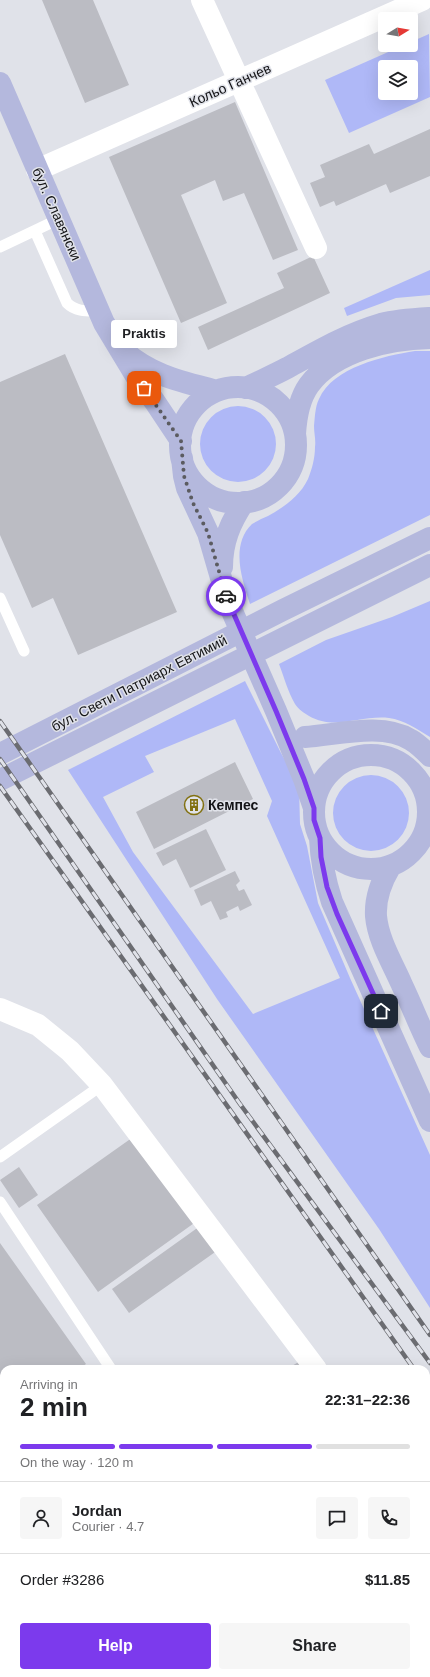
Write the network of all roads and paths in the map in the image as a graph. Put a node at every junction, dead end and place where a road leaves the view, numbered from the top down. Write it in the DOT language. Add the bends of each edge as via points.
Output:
graph roads {
  1 [pos="202,0"];
  2 [pos="422,0"];
  3 [pos="240,81"];
  4 [pos="0,83"];
  5 [pos="38,170"];
  6 [pos="59,219"];
  7 [pos="35,231"];
  8 [pos="0,247"];
  9 [pos="316,248"];
  10 [pos="99,311"];
  11 [pos="430,318"];
  12 [pos="430,338"];
  13 [pos="115,344"];
  14 [pos="246,388"];
  15 [pos="217,391"];
  16 [pos="295,438"];
  17 [pos="181,449"];
  18 [pos="244,502"];
  19 [pos="430,538"];
  20 [pos="430,565"];
  21 [pos="222,580"];
  22 [pos="0,598"];
  23 [pos="24,651"];
  24 [pos="276,711"];
  25 [pos="304,737"];
  26 [pos="0,754"];
  27 [pos="365,755"];
  28 [pos="430,756"];
  29 [pos="411,770"];
  30 [pos="0,780"];
  31 [pos="430,783"];
  32 [pos="314,808"];
  33 [pos="320,838"];
  34 [pos="423,844"];
  35 [pos="390,866"];
  36 [pos="0,1009"];
  37 [pos="430,1047"];
  38 [pos="102,1085"];
  39 [pos="430,1122"];
  40 [pos="0,1157"];
  41 [pos="0,1202"];
  42 [pos="108,1365"];
  43 [pos="313,1365"];
  1 -- 3 [label="street"];
  2 -- 3 [label="street, Кольо Ганчев"];
  3 -- 5 [label="street, Кольо Ганчев"];
  3 -- 9 [label="street"];
  4 -- 5 [label="main road, бул. Славянски"];
  5 -- 6 [label="main road, бул. Славянски"];
  6 -- 7 [label="lane"];
  6 -- 10 [label="main road, бул. Славянски"];
  7 -- 8 [label="lane"];
  7 -- 10 [label="lane" via="67,304 79,310"];
  10 -- 13 [label="main road, бул. Славянски"];
  11 -- 14 [label="main road" via="394,321 359,331 334,341"];
  12 -- 16 [label="main road" via="403,340 370,347 328,366 309,386 301,401 296,419"];
  13 -- 15 [label="main road, бул. Славянски" via="139,363 164,377"];
  13 -- 17 [label="main road, бул. Славянски" via="155,402"];
  14 -- 15 [label="main road" via="226,388"];
  14 -- 16 [label="main road" via="258,390 279,404 287,414"];
  15 -- 17 [label="main road" via="199,402 191,411 186,420"];
  16 -- 18 [label="main road" via="293,461 283,481 266,496"];
  17 -- 18 [label="main road" via="190,477 205,492 220,500"];
  17 -- 21 [label="main road, бул. Славянски" via="187,488 208,533"];
  18 -- 21 [label="main road, бул. Славянски" via="226,536"];
  19 -- 26 [label="main road, бул. Свети Патриарх Евтимий"];
  20 -- 30 [label="main road, бул. Свети Патриарх Евтимий"];
  21 -- 24 [label="main road, бул. Славянски" via="228,602"];
  22 -- 23 [label="lane"];
  24 -- 25 [label="main road, бул. Славянски"];
  24 -- 32 [label="main road, бул. Славянски"];
  25 -- 27 [label="main road, бул. Славянски" via="327,748"];
  25 -- 28 [label="main road" via="368,730 390,732 411,739"];
  27 -- 29 [label="main road" via="394,759"];
  27 -- 32 [label="main road" via="346,761 330,772 319,789"];
  29 -- 31 [label="main road"];
  29 -- 34 [label="main road" via="422,785 428,801 427,826 421,841"];
  32 -- 33 [label="main road" via="315,826"];
  33 -- 35 [label="main road" via="334,856 354,867 376,870"];
  33 -- 39 [label="main road" via="321,857 332,902"];
  34 -- 35 [label="main road" via="400,862"];
  35 -- 37 [label="main road" via="378,896 378,927"];
  36 -- 38 [label="street" via="38,1025 70,1051"];
  38 -- 40 [label="lane"];
  38 -- 43 [label="street"];
  41 -- 42 [label="lane"];
}
